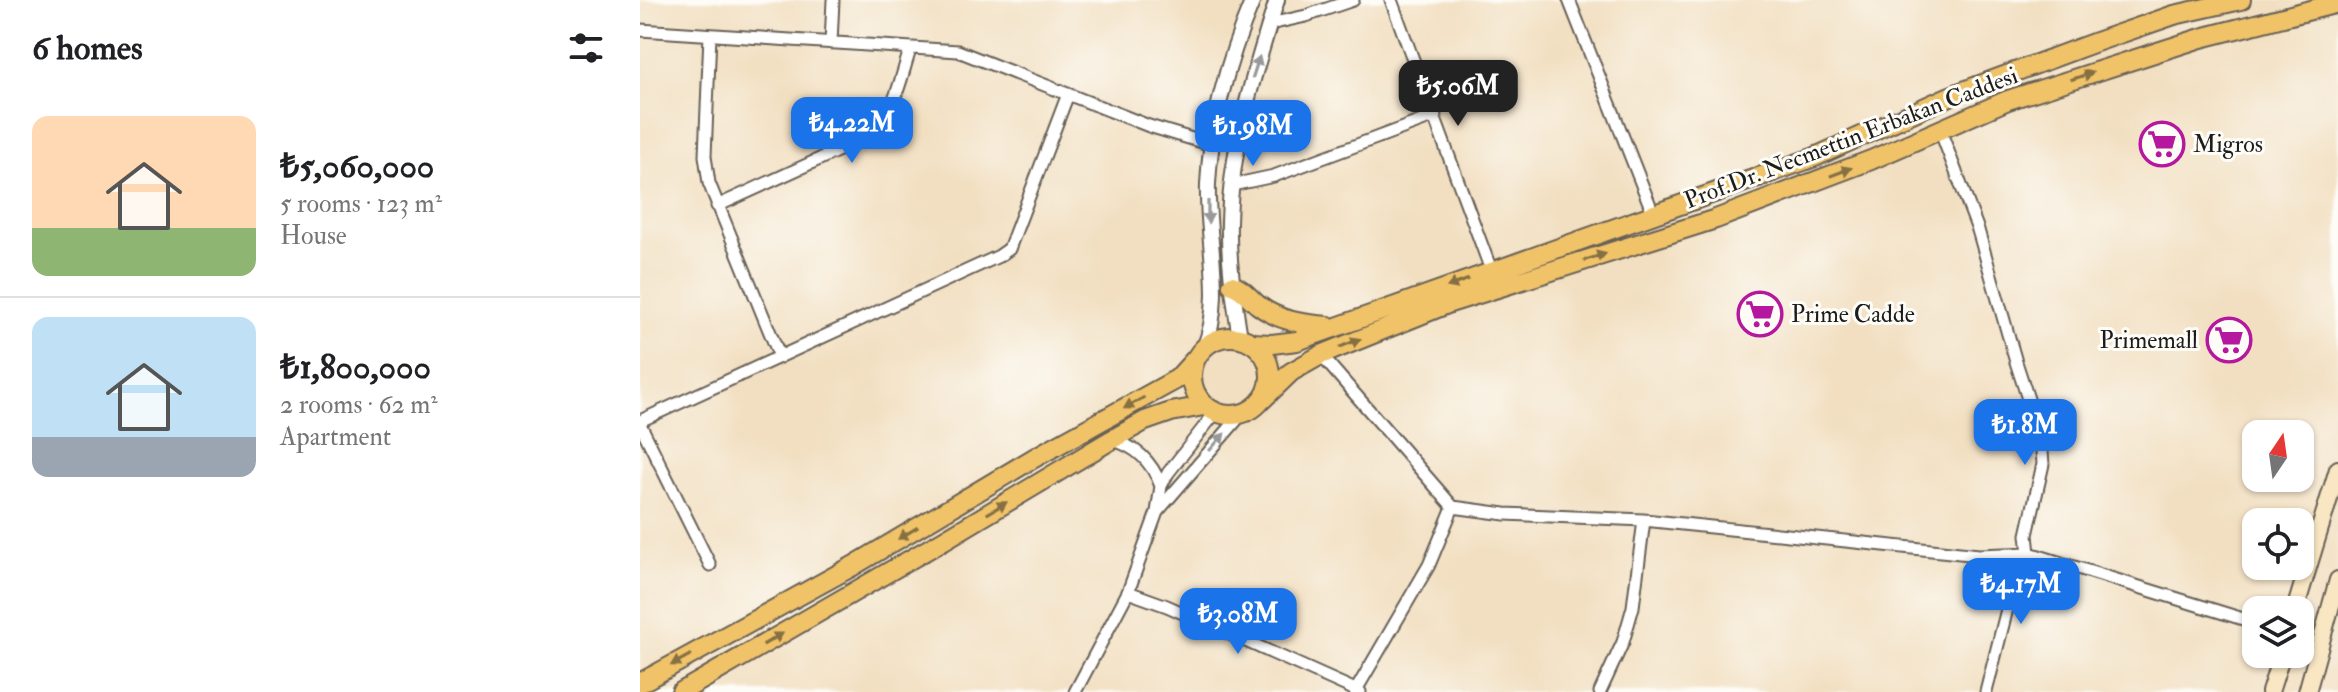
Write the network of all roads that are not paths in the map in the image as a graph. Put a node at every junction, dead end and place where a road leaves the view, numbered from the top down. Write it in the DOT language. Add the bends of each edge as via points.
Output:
graph roads {
  1 [pos="833,0"];
  2 [pos="1253,0"];
  3 [pos="1277,0"];
  4 [pos="1353,0"];
  5 [pos="1391,0"];
  6 [pos="1569,0"];
  7 [pos="2241,0"];
  8 [pos="2338,3"];
  9 [pos="1270,24"];
  10 [pos="640,30"];
  11 [pos="710,35"];
  12 [pos="831,43"];
  13 [pos="910,50"];
  14 [pos="1068,94"];
  15 [pos="1435,116"];
  16 [pos="1940,130"];
  17 [pos="1212,145"];
  18 [pos="1232,185"];
  19 [pos="717,206"];
  20 [pos="1653,213"];
  21 [pos="1491,270"];
  22 [pos="1232,285"];
  23 [pos="1334,327"];
  24 [pos="1246,340"];
  25 [pos="1200,353"];
  26 [pos="1321,355"];
  27 [pos="780,357"];
  28 [pos="1262,400"];
  29 [pos="1210,409"];
  30 [pos="1241,415"];
  31 [pos="640,422"];
  32 [pos="1111,440"];
  33 [pos="2338,469"];
  34 [pos="1161,486"];
  35 [pos="1453,507"];
  36 [pos="1157,512"];
  37 [pos="1644,520"];
  38 [pos="2029,553"];
  39 [pos="710,565"];
  40 [pos="2338,580"];
  41 [pos="1128,592"];
  42 [pos="2299,596"];
  43 [pos="2242,619"];
  44 [pos="2278,668"];
  45 [pos="641,680"];
  46 [pos="1357,691"];
  47 [pos="681,692"];
  48 [pos="1075,692"];
  49 [pos="1600,692"];
  50 [pos="1986,692"];
  51 [pos="2270,692"];
  52 [pos="2307,692"];
  1 -- 12 [label="street"];
  2 -- 17 [label="street" via="1223,82"];
  3 -- 9 [label="street"];
  4 -- 9 [label="street"];
  5 -- 15 [label="street"];
  6 -- 20 [label="street"];
  7 -- 20 [label="main road, Prof.Dr. Necmettin Erbakan Caddesi" via="2174,15 2096,42 1950,96 1815,157"];
  16 -- 8 [label="main road, Prof.Dr. Necmettin Erbakan Caddesi, one-way" via="2008,100 2171,47"];
  18 -- 9 [label="street, one-way" via="1247,96"];
  10 -- 11 [label="street"];
  11 -- 12 [label="street"];
  11 -- 19 [label="street" via="705,156"];
  12 -- 13 [label="street"];
  13 -- 14 [label="street" via="958,51"];
  13 -- 19 [label="street" via="893,105 870,136"];
  14 -- 17 [label="street"];
  14 -- 27 [label="street" via="1009,249"];
  15 -- 18 [label="street" via="1274,176"];
  15 -- 21 [label="street"];
  26 -- 16 [label="main road, Prof.Dr. Necmettin Erbakan Caddesi, one-way" via="1450,303 1716,219"];
  16 -- 38 [label="street" via="1978,230 2041,439 2043,464 2027,535"];
  17 -- 25 [label="street, one-way" via="1208,219 1215,310"];
  18 -- 22 [label="street"];
  19 -- 27 [label="street"];
  20 -- 21 [label="main road, Prof.Dr. Necmettin Erbakan Caddesi"];
  21 -- 23 [label="main road, Prof.Dr. Necmettin Erbakan Caddesi, one-way"];
  22 -- 23 [label="main road" via="1277,317"];
  22 -- 24 [label="street"];
  23 -- 24 [label="main road, Prof.Dr. Necmettin Erbakan Caddesi" via="1297,341"];
  24 -- 25 [label="main road" via="1214,340"];
  24 -- 28 [label="main road" via="1268,363 1269,389"];
  25 -- 29 [label="main road" via="1192,383"];
  25 -- 45 [label="main road, one-way" via="1177,379 853,566"];
  26 -- 28 [label="main road, Prof.Dr. Necmettin Erbakan Caddesi" via="1291,372"];
  26 -- 35 [label="street"];
  27 -- 31 [label="street"];
  28 -- 30 [label="main road"];
  29 -- 30 [label="main road"];
  29 -- 32 [label="main road" via="1171,412"];
  29 -- 34 [label="street"];
  36 -- 30 [label="street, one-way"];
  31 -- 39 [label="street"];
  32 -- 34 [label="street" via="1142,455"];
  47 -- 32 [label="main road, one-way"];
  33 -- 42 [label="main road"];
  34 -- 36 [label="street"];
  35 -- 37 [label="street"];
  35 -- 46 [label="street" via="1429,565"];
  36 -- 41 [label="street"];
  37 -- 38 [label="street" via="1979,555"];
  37 -- 49 [label="street" via="1633,607"];
  38 -- 43 [label="street"];
  38 -- 50 [label="street" via="2007,609"];
  40 -- 52 [label="main road"];
  41 -- 46 [label="street"];
  41 -- 48 [label="street"];
  44 -- 51 [label="main road"];
}
